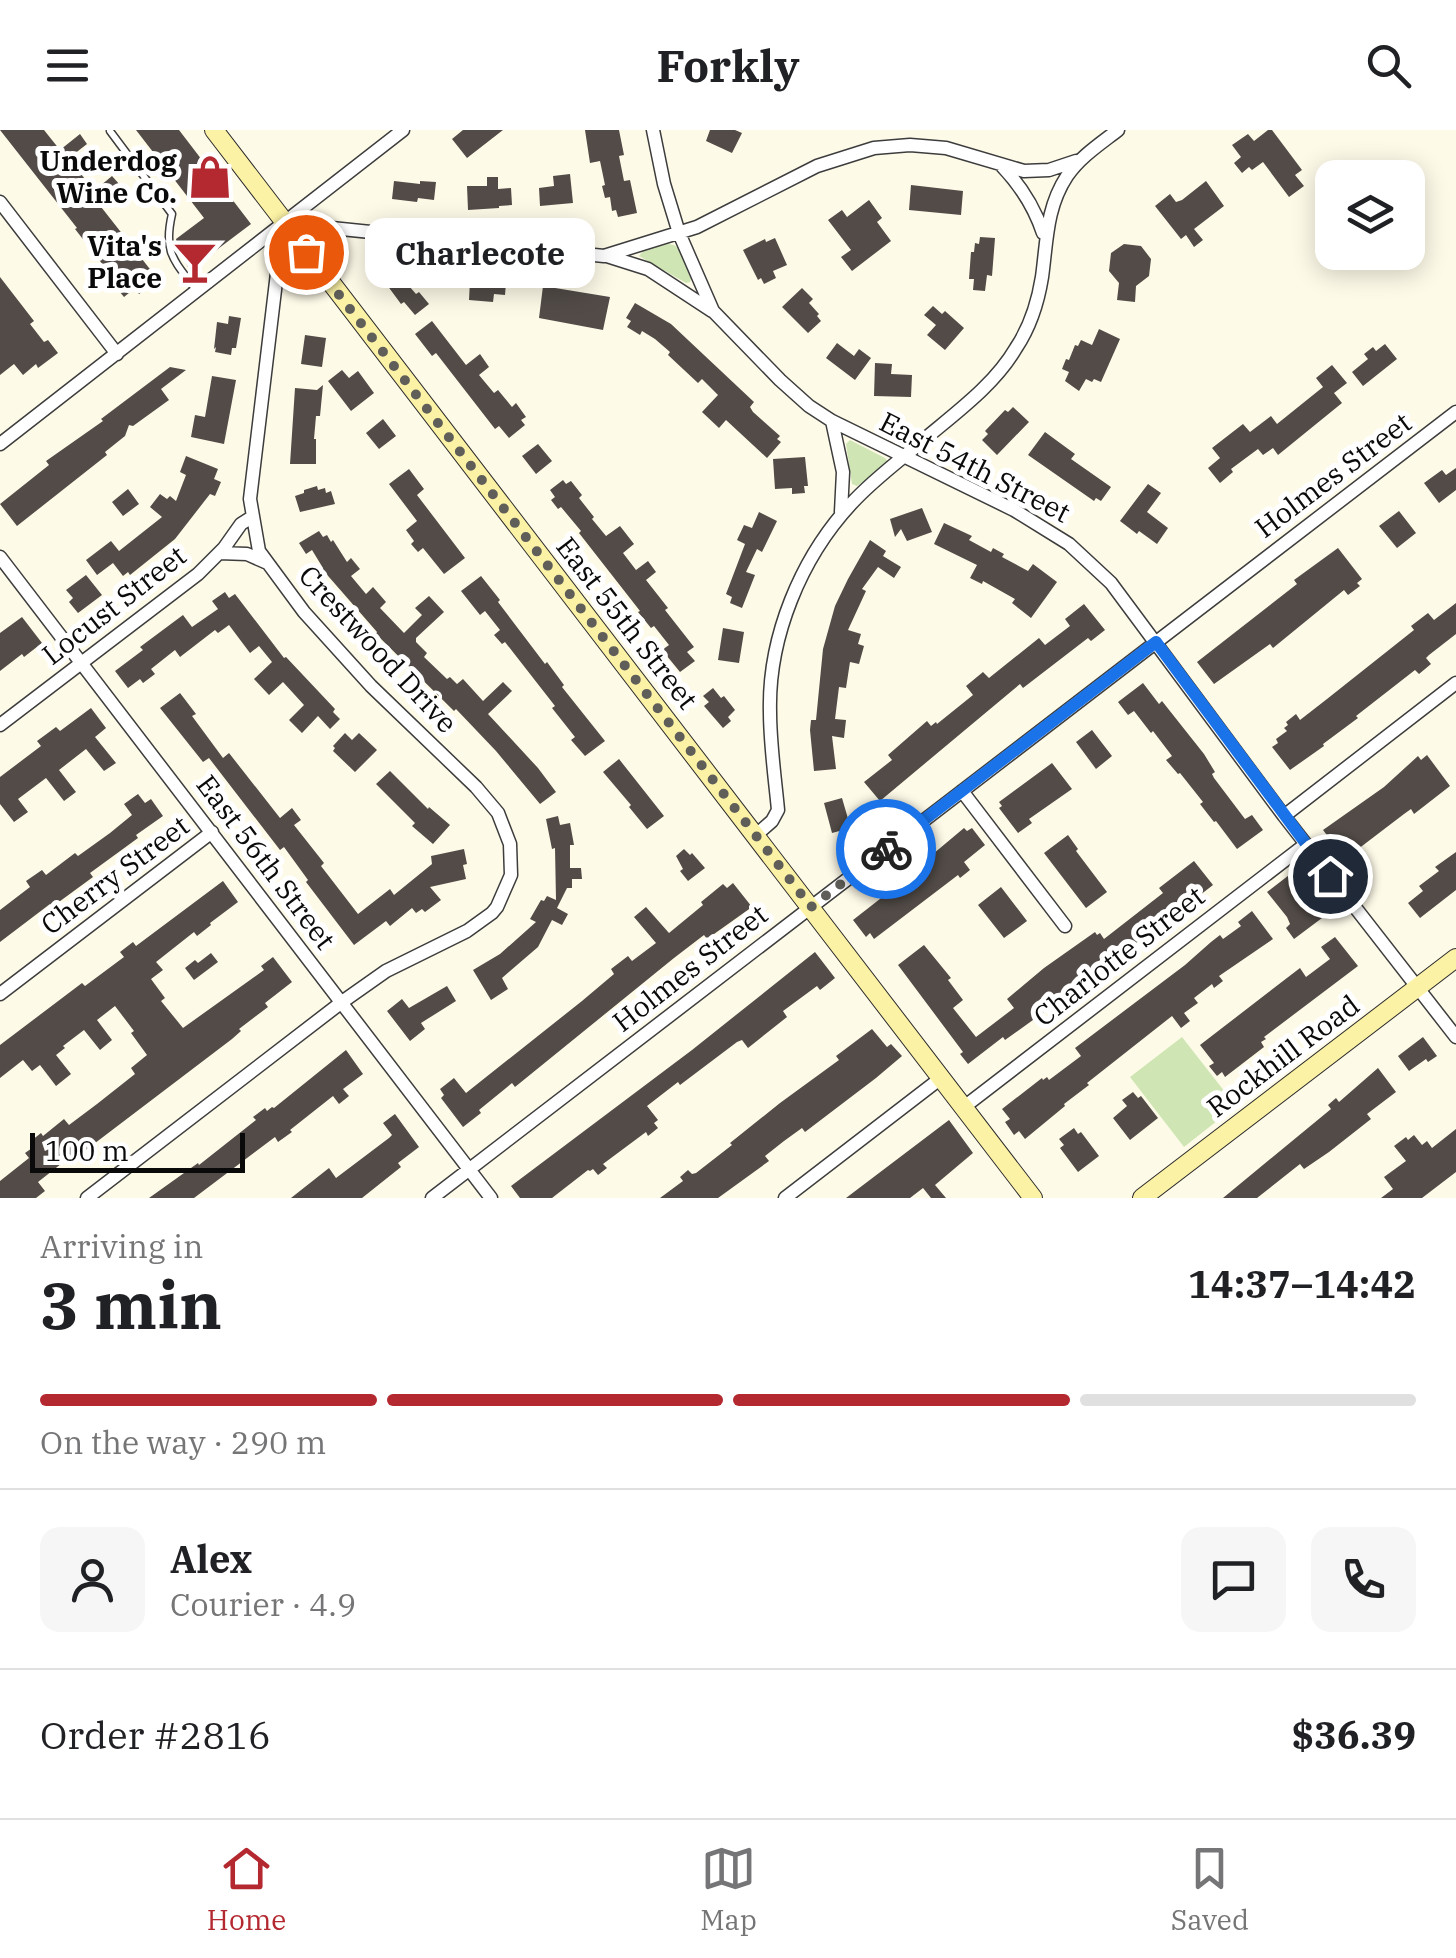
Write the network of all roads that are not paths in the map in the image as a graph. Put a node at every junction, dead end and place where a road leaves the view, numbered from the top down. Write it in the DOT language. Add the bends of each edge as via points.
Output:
graph roads {
  1 [pos="214,130"];
  2 [pos="403,130"];
  3 [pos="653,130"];
  4 [pos="1118,130"];
  5 [pos="110,131"];
  6 [pos="1082,157"];
  7 [pos="1002,166"];
  8 [pos="0,202"];
  9 [pos="283,222"];
  10 [pos="679,233"];
  11 [pos="1045,240"];
  12 [pos="604,256"];
  13 [pos="197,291"];
  14 [pos="713,311"];
  15 [pos="117,354"];
  16 [pos="1456,412"];
  17 [pos="832,422"];
  18 [pos="0,444"];
  19 [pos="904,457"];
  20 [pos="840,516"];
  21 [pos="252,517"];
  22 [pos="219,553"];
  23 [pos="0,557"];
  24 [pos="267,564"];
  25 [pos="1156,642"];
  26 [pos="81,663"];
  27 [pos="1456,684"];
  28 [pos="0,725"];
  29 [pos="962,790"];
  30 [pos="1284,816"];
  31 [pos="212,832"];
  32 [pos="756,835"];
  33 [pos="1306,844"];
  34 [pos="811,907"];
  35 [pos="1065,926"];
  36 [pos="1456,958"];
  37 [pos="1418,988"];
  38 [pos="0,994"];
  39 [pos="342,1002"];
  40 [pos="1456,1038"];
  41 [pos="941,1078"];
  42 [pos="964,1107"];
  43 [pos="469,1170"];
  44 [pos="87,1198"];
  45 [pos="432,1198"];
  46 [pos="491,1198"];
  47 [pos="786,1198"];
  48 [pos="1033,1198"];
  49 [pos="1142,1198"];
  1 -- 9 [label="main road, East 55th Street"];
  2 -- 9 [label="street"];
  3 -- 10 [label="street, East 54th Street"];
  4 -- 6 [label="street"];
  5 -- 13 [label="lane" via="172,214 170,254"];
  6 -- 7 [label="street" via="1049,170"];
  6 -- 11 [label="street" via="1060,188"];
  7 -- 10 [label="street" via="946,148 874,148 817,166"];
  7 -- 11 [label="street" via="1029,200"];
  8 -- 15 [label="street"];
  9 -- 12 [label="street"];
  9 -- 13 [label="street"];
  9 -- 21 [label="street, Crestwood Drive"];
  9 -- 32 [label="main road, East 55th Street"];
  10 -- 12 [label="street"];
  10 -- 14 [label="street, East 54th Street"];
  11 -- 19 [label="street" via="1037,302 1014,352 986,386"];
  12 -- 14 [label="street, East 54th Street" via="661,276"];
  13 -- 15 [label="street"];
  14 -- 17 [label="street, East 54th Street"];
  15 -- 18 [label="street"];
  16 -- 25 [label="street, Holmes Street"];
  17 -- 19 [label="street, East 54th Street"];
  17 -- 20 [label="street, East 54th Street" via="844,472"];
  19 -- 20 [label="street"];
  19 -- 25 [label="street, East 54th Street" via="1069,544 1111,583"];
  20 -- 32 [label="street" via="805,569 781,630 770,711 778,810"];
  21 -- 22 [label="street, Locust Street"];
  21 -- 24 [label="street, Crestwood Drive"];
  22 -- 24 [label="street" via="247,554"];
  22 -- 26 [label="street, Locust Street"];
  23 -- 26 [label="street, East 56th Street"];
  24 -- 39 [label="street, Crestwood Drive" via="360,673 476,787 498,813 510,844 510,875 498,907"];
  25 -- 29 [label="street, Holmes Street"];
  25 -- 30 [label="street, East 54th Street"];
  26 -- 28 [label="street, Locust Street"];
  26 -- 31 [label="street, East 56th Street"];
  27 -- 30 [label="street"];
  29 -- 34 [label="street, Holmes Street"];
  29 -- 35 [label="street"];
  30 -- 33 [label="street, East 54th Street"];
  31 -- 38 [label="street, Cherry Street"];
  31 -- 39 [label="street, East 56th Street"];
  32 -- 34 [label="main road, East 55th Street"];
  33 -- 37 [label="street, East 54th Street"];
  33 -- 42 [label="street, Charlotte Street"];
  34 -- 41 [label="main road, East 55th Street"];
  34 -- 43 [label="street, Holmes Street"];
  36 -- 37 [label="main road, Rockhill Road"];
  37 -- 40 [label="street, East 54th Street"];
  37 -- 49 [label="main road, Rockhill Road"];
  39 -- 43 [label="street, East 56th Street"];
  39 -- 44 [label="street, Crestwood Drive"];
  41 -- 42 [label="main road, East 55th Street"];
  41 -- 47 [label="street"];
  42 -- 48 [label="main road, East 55th Street"];
  43 -- 45 [label="street, Holmes Street"];
  43 -- 46 [label="street, East 56th Street"];
}
